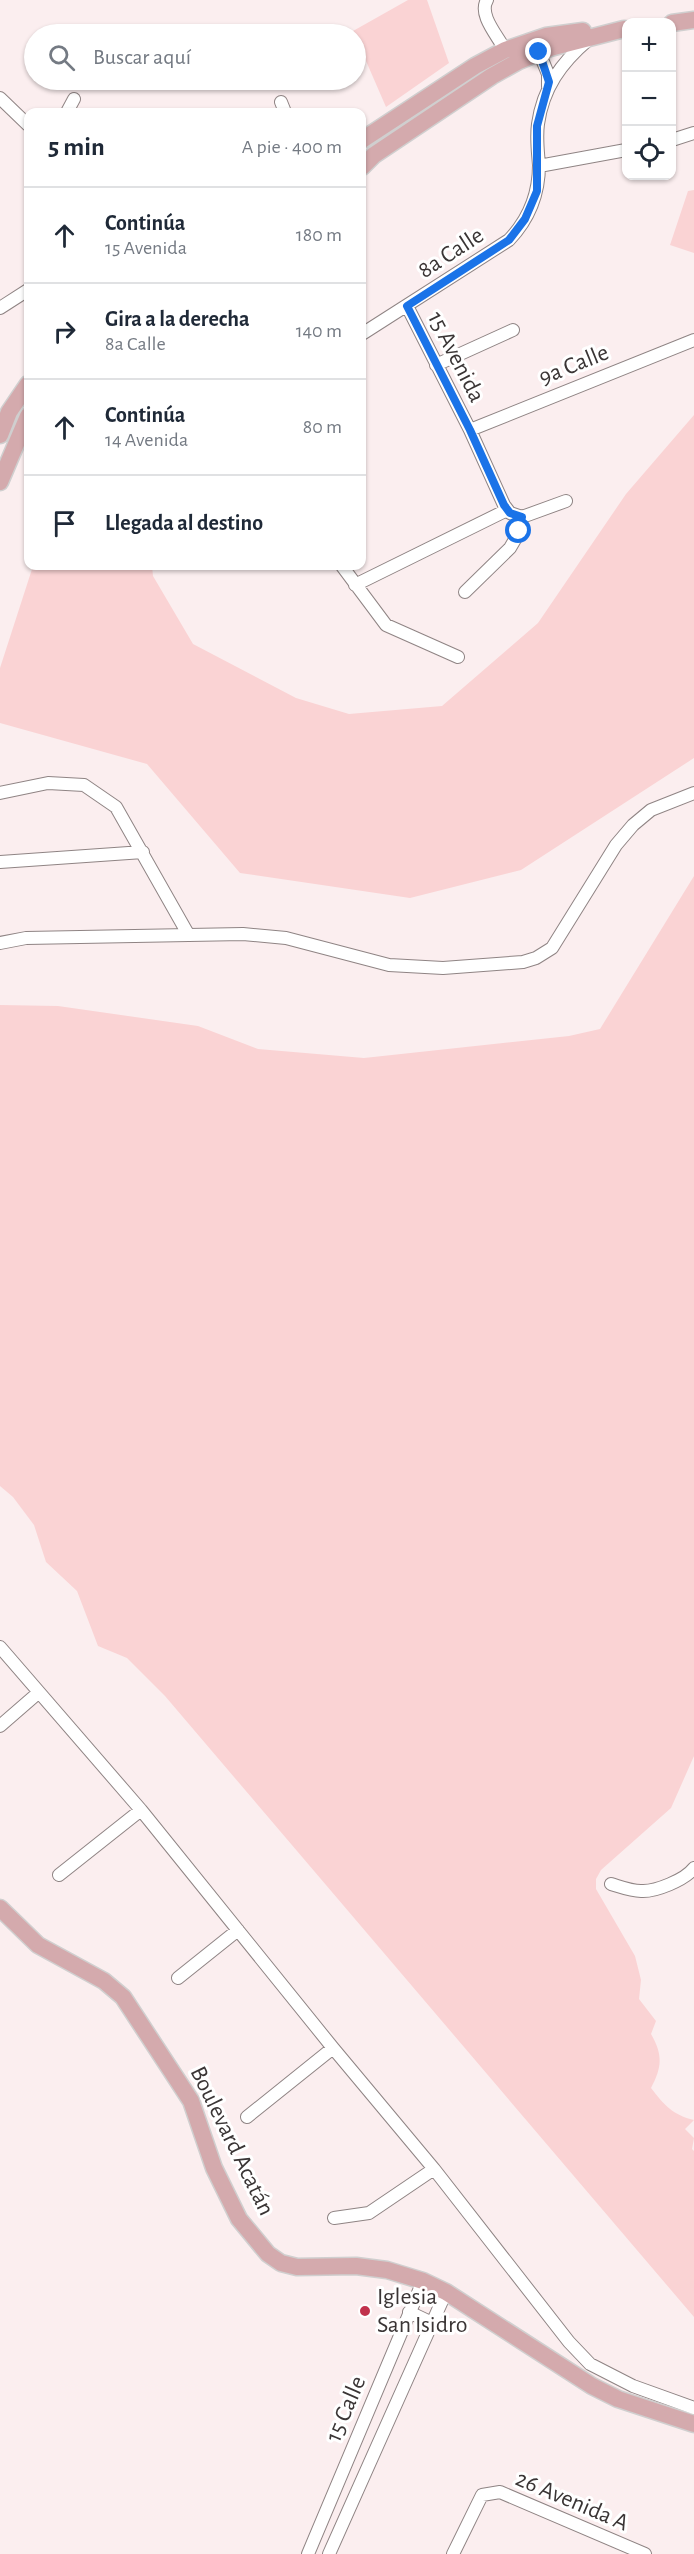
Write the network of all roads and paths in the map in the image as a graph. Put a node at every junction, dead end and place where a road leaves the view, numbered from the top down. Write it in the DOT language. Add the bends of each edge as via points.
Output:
graph roads {
  1 [pos="487,0"];
  2 [pos="694,20"];
  3 [pos="676,22"];
  4 [pos="622,29"];
  5 [pos="622,30"];
  6 [pos="589,39"];
  7 [pos="505,50"];
  8 [pos="539,52"];
  9 [pos="548,87"];
  10 [pos="0,98"];
  11 [pos="74,99"];
  12 [pos="69,108"];
  13 [pos="24,121"];
  14 [pos="694,133"];
  15 [pos="366,137"];
  16 [pos="676,139"];
  17 [pos="622,151"];
  18 [pos="366,162"];
  19 [pos="538,166"];
  20 [pos="24,293"];
  21 [pos="407,306"];
  22 [pos="0,308"];
  23 [pos="513,330"];
  24 [pos="366,332"];
  25 [pos="694,339"];
  26 [pos="436,365"];
  27 [pos="24,390"];
  28 [pos="24,425"];
  29 [pos="470,430"];
  30 [pos="0,435"];
  31 [pos="18,438"];
  32 [pos="0,455"];
  33 [pos="0,482"];
  34 [pos="566,501"];
  35 [pos="507,510"];
  36 [pos="522,517"];
  37 [pos="345,570"];
  38 [pos="355,585"];
  39 [pos="465,592"];
  40 [pos="458,657"];
  41 [pos="694,792"];
  42 [pos="0,793"];
  43 [pos="143,852"];
  44 [pos="0,861"];
  45 [pos="188,934"];
  46 [pos="0,943"];
  47 [pos="0,1647"];
  48 [pos="38,1693"];
  49 [pos="0,1726"];
  50 [pos="141,1810"];
  51 [pos="694,1868"];
  52 [pos="59,1875"];
  53 [pos="612,1884"];
  54 [pos="0,1908"];
  55 [pos="238,1930"];
  56 [pos="178,1978"];
  57 [pos="333,2048"];
  58 [pos="247,2118"];
  59 [pos="434,2169"];
  60 [pos="334,2218"];
  61 [pos="423,2281"];
  62 [pos="446,2292"];
  63 [pos="409,2312"];
  64 [pos="432,2323"];
  65 [pos="693,2420"];
  66 [pos="324,2512"];
  67 [pos="344,2520"];
  68 [pos="308,2554"];
  69 [pos="329,2554"];
  70 [pos="453,2554"];
  71 [pos="645,2554"];
  1 -- 7 [label="street" via="484,13"];
  2 -- 3 [label="main road"];
  4 -- 7 [label="main road" via="546,36"];
  5 -- 6 [label="main road"];
  6 -- 8 [label="main road"];
  6 -- 9 [label="street" via="568,57"];
  7 -- 15 [label="main road"];
  8 -- 9 [label="street" via="548,74"];
  8 -- 18 [label="main road" via="492,76"];
  9 -- 19 [label="street, 8a Calle" via="537,126"];
  10 -- 13 [label="street"];
  11 -- 12 [label="street"];
  14 -- 16 [label="street"];
  17 -- 19 [label="street"];
  19 -- 21 [label="street, 8a Calle" via="532,205 509,240"];
  20 -- 22 [label="street"];
  21 -- 24 [label="street, 8a Calle"];
  21 -- 26 [label="street, 15 Avenida"];
  23 -- 26 [label="street"];
  25 -- 29 [label="street, 9a Calle"];
  26 -- 29 [label="street, 15 Avenida"];
  27 -- 30 [label="main road"];
  28 -- 31 [label="main road"];
  29 -- 35 [label="street, 15 Avenida"];
  31 -- 32 [label="main road"];
  31 -- 33 [label="main road"];
  34 -- 36 [label="street"];
  35 -- 36 [label="street"];
  35 -- 38 [label="street"];
  36 -- 39 [label="street" via="514,543"];
  37 -- 38 [label="street"];
  38 -- 40 [label="street" via="391,629"];
  41 -- 45 [label="street" via="651,810 633,825 616,845 552,948 523,962 443,968 389,965 286,938"];
  42 -- 43 [label="street" via="48,783 84,785 116,807"];
  43 -- 44 [label="street"];
  43 -- 45 [label="street"];
  45 -- 46 [label="street" via="26,938"];
  47 -- 48 [label="street"];
  48 -- 49 [label="street"];
  48 -- 50 [label="street"];
  50 -- 52 [label="street"];
  50 -- 55 [label="street"];
  51 -- 53 [label="street" via="680,1879 649,1891 637,1892"];
  54 -- 61 [label="main road, Boulevard Acatán" via="38,1945 104,1981 123,1997 191,2101 214,2168 239,2219 268,2254 297,2267 356,2266"];
  55 -- 56 [label="street"];
  55 -- 57 [label="street"];
  57 -- 58 [label="street"];
  57 -- 59 [label="street"];
  59 -- 60 [label="street" via="369,2213"];
  59 -- 65 [label="street" via="590,2364"];
  61 -- 62 [label="main road, Boulevard Acatán"];
  61 -- 63 [label="street, 15 Calle"];
  62 -- 64 [label="street, 15 Calle"];
  62 -- 65 [label="main road, Boulevard Acatán" via="592,2386 618,2399"];
  63 -- 64 [label="street"];
  63 -- 66 [label="street, 15 Calle"];
  64 -- 67 [label="street, 15 Calle"];
  66 -- 67 [label="street"];
  66 -- 68 [label="street, 15 Calle"];
  67 -- 69 [label="street, 15 Calle"];
  70 -- 71 [label="street, 26 Avenida A" via="482,2495 500,2492"];
}
